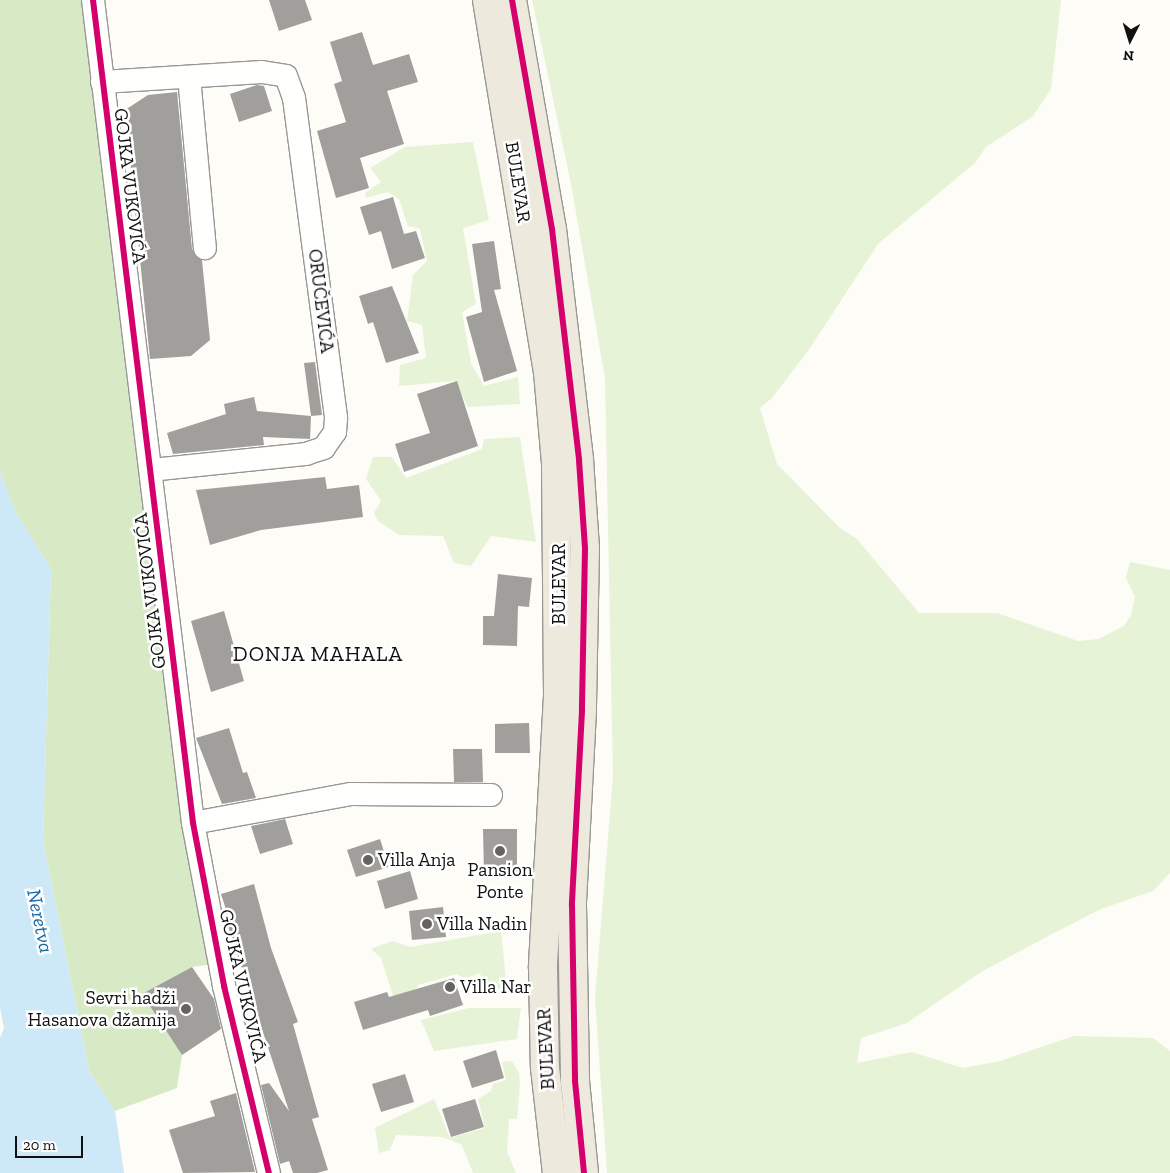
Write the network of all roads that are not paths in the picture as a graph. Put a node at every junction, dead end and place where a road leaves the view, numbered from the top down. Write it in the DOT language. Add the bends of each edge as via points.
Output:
graph roads {
  1 [pos="94,0"];
  2 [pos="487,0"];
  3 [pos="512,0"];
  4 [pos="189,77"];
  5 [pos="102,82"];
  6 [pos="205,248"];
  7 [pos="151,470"];
  8 [pos="490,795"];
  9 [pos="193,823"];
  10 [pos="269,1173"];
  11 [pos="557,1173"];
  12 [pos="584,1173"];
  1 -- 5 [label="street, GOJKA VUKOVIĆA"];
  2 -- 11 [label="main road, BULEVAR" via="548,372 556,464 559,677 543,968 545,1068"];
  3 -- 12 [label="main road" via="552,229 579,460 585,549 582,711 572,905 575,1081"];
  4 -- 5 [label="street, ORUČEVIĆA"];
  4 -- 6 [label="street"];
  4 -- 7 [label="street, ORUČEVIĆA" via="272,71 286,76 291,85 335,432 324,448 306,454"];
  5 -- 7 [label="street, GOJKA VUKOVIĆA"];
  7 -- 9 [label="street, GOJKA VUKOVIĆA"];
  8 -- 9 [label="street" via="351,794"];
  9 -- 10 [label="street, GOJKA VUKOVIĆA" via="224,986"];
}
